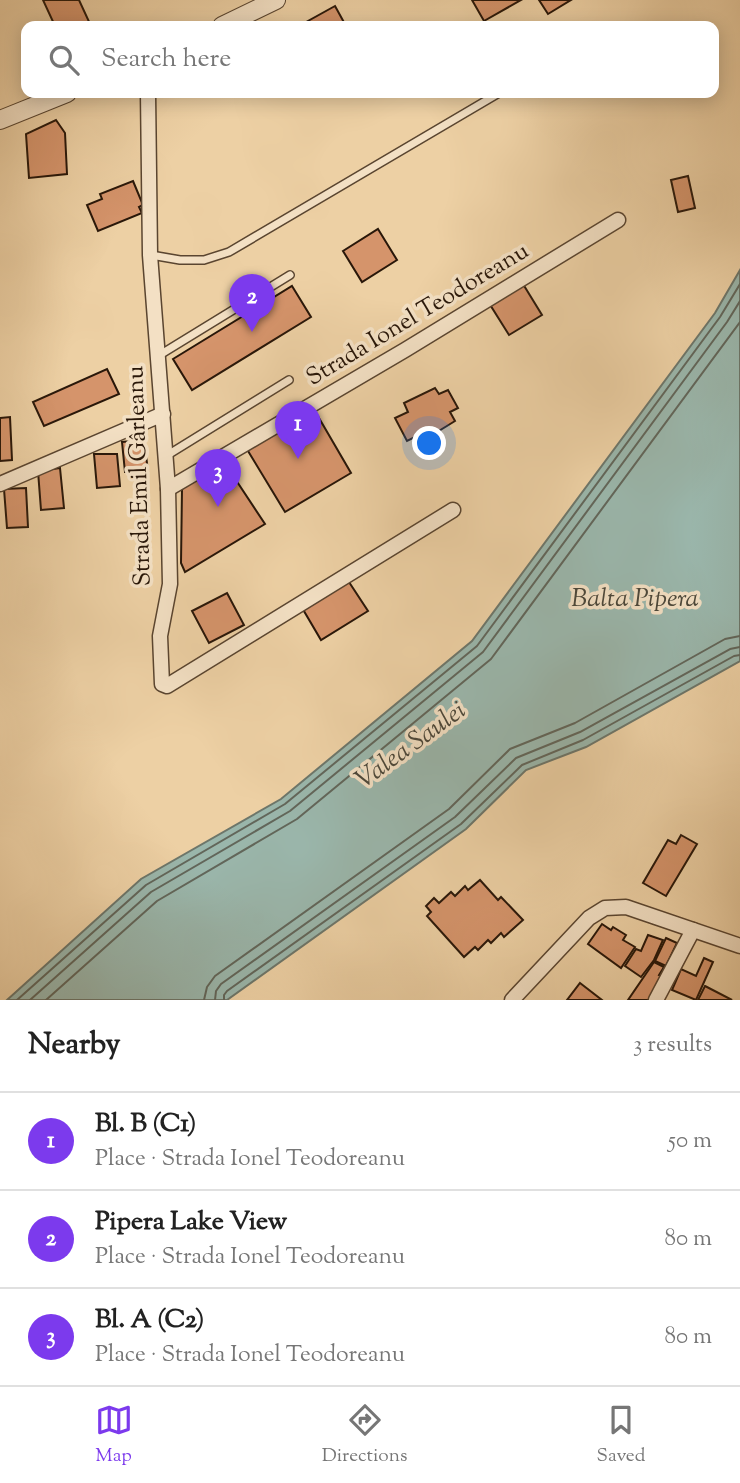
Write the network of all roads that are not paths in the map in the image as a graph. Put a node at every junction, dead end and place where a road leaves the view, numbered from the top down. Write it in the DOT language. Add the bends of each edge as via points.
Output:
graph roads {
  1 [pos="276,0"];
  2 [pos="232,21"];
  3 [pos="55,98"];
  4 [pos="148,98"];
  5 [pos="491,98"];
  6 [pos="0,120"];
  7 [pos="618,220"];
  8 [pos="150,255"];
  9 [pos="290,275"];
  10 [pos="158,356"];
  11 [pos="289,380"];
  12 [pos="163,414"];
  13 [pos="166,456"];
  14 [pos="0,484"];
  15 [pos="168,489"];
  16 [pos="453,510"];
  17 [pos="693,930"];
  18 [pos="740,946"];
  19 [pos="512,1000"];
  20 [pos="656,1000"];
  1 -- 2 [label="street"];
  3 -- 6 [label="street"];
  4 -- 8 [label="street, Strada Emil Gârleanu"];
  5 -- 8 [label="lane" via="229,252 204,260"];
  7 -- 15 [label="street, Strada Ionel Teodoreanu"];
  8 -- 10 [label="street, Strada Emil Gârleanu"];
  9 -- 10 [label="lane"];
  10 -- 12 [label="street, Strada Emil Gârleanu"];
  11 -- 13 [label="lane"];
  12 -- 13 [label="street, Strada Emil Gârleanu"];
  12 -- 14 [label="street"];
  13 -- 15 [label="street, Strada Emil Gârleanu"];
  15 -- 16 [label="street, Strada Emil Gârleanu" via="170,584 160,635 164,686"];
  17 -- 18 [label="street"];
  17 -- 19 [label="street" via="626,907 606,908 589,918"];
  17 -- 20 [label="street"];
}
